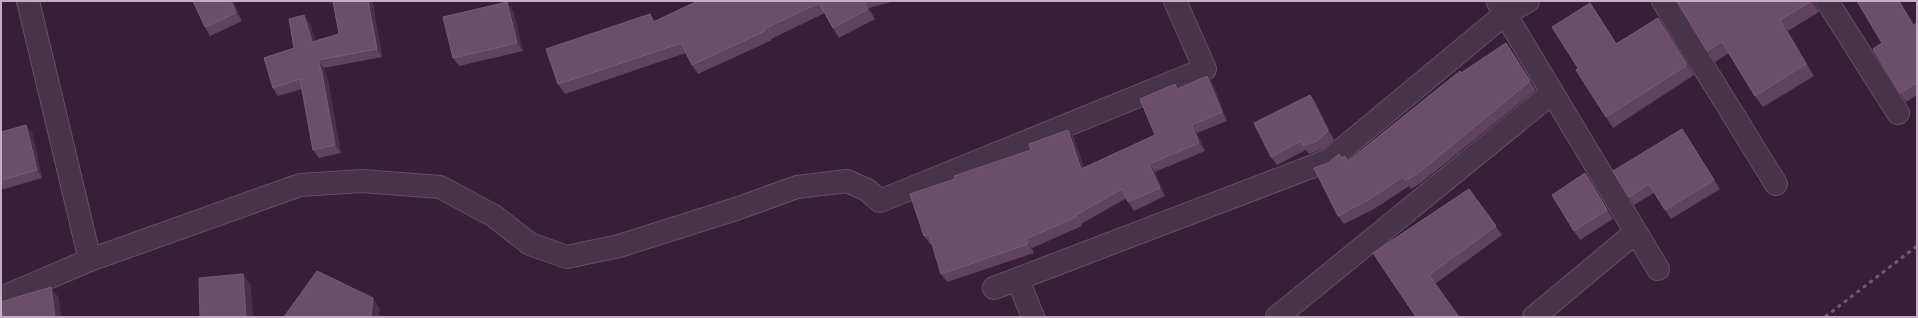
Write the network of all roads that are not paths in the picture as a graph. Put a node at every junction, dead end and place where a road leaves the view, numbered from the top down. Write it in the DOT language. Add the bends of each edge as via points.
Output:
graph roads {
  1 [pos="28,1"];
  2 [pos="1175,1"];
  3 [pos="1528,1"];
  4 [pos="1663,1"];
  5 [pos="1827,1"];
  6 [pos="1501,7"];
  7 [pos="1552,93"];
  8 [pos="1898,113"];
  9 [pos="1776,184"];
  10 [pos="1636,232"];
  11 [pos="90,260"];
  12 [pos="1658,269"];
  13 [pos="1018,280"];
  14 [pos="994,288"];
  15 [pos="1,298"];
  16 [pos="1033,317"];
  17 [pos="1277,317"];
  18 [pos="1534,317"];
  1 -- 11 [label="street"];
  2 -- 11 [label="street" via="1204,69 880,201 867,190 847,181 797,187 619,246 567,257 530,244 494,216 440,188 362,181 300,184"];
  3 -- 6 [label="street"];
  4 -- 9 [label="street"];
  5 -- 8 [label="street"];
  6 -- 7 [label="street"];
  6 -- 13 [label="street" via="1328,160"];
  7 -- 10 [label="street"];
  7 -- 17 [label="street"];
  10 -- 12 [label="street"];
  10 -- 18 [label="street"];
  11 -- 15 [label="street"];
  13 -- 14 [label="street"];
  13 -- 16 [label="street"];
}
